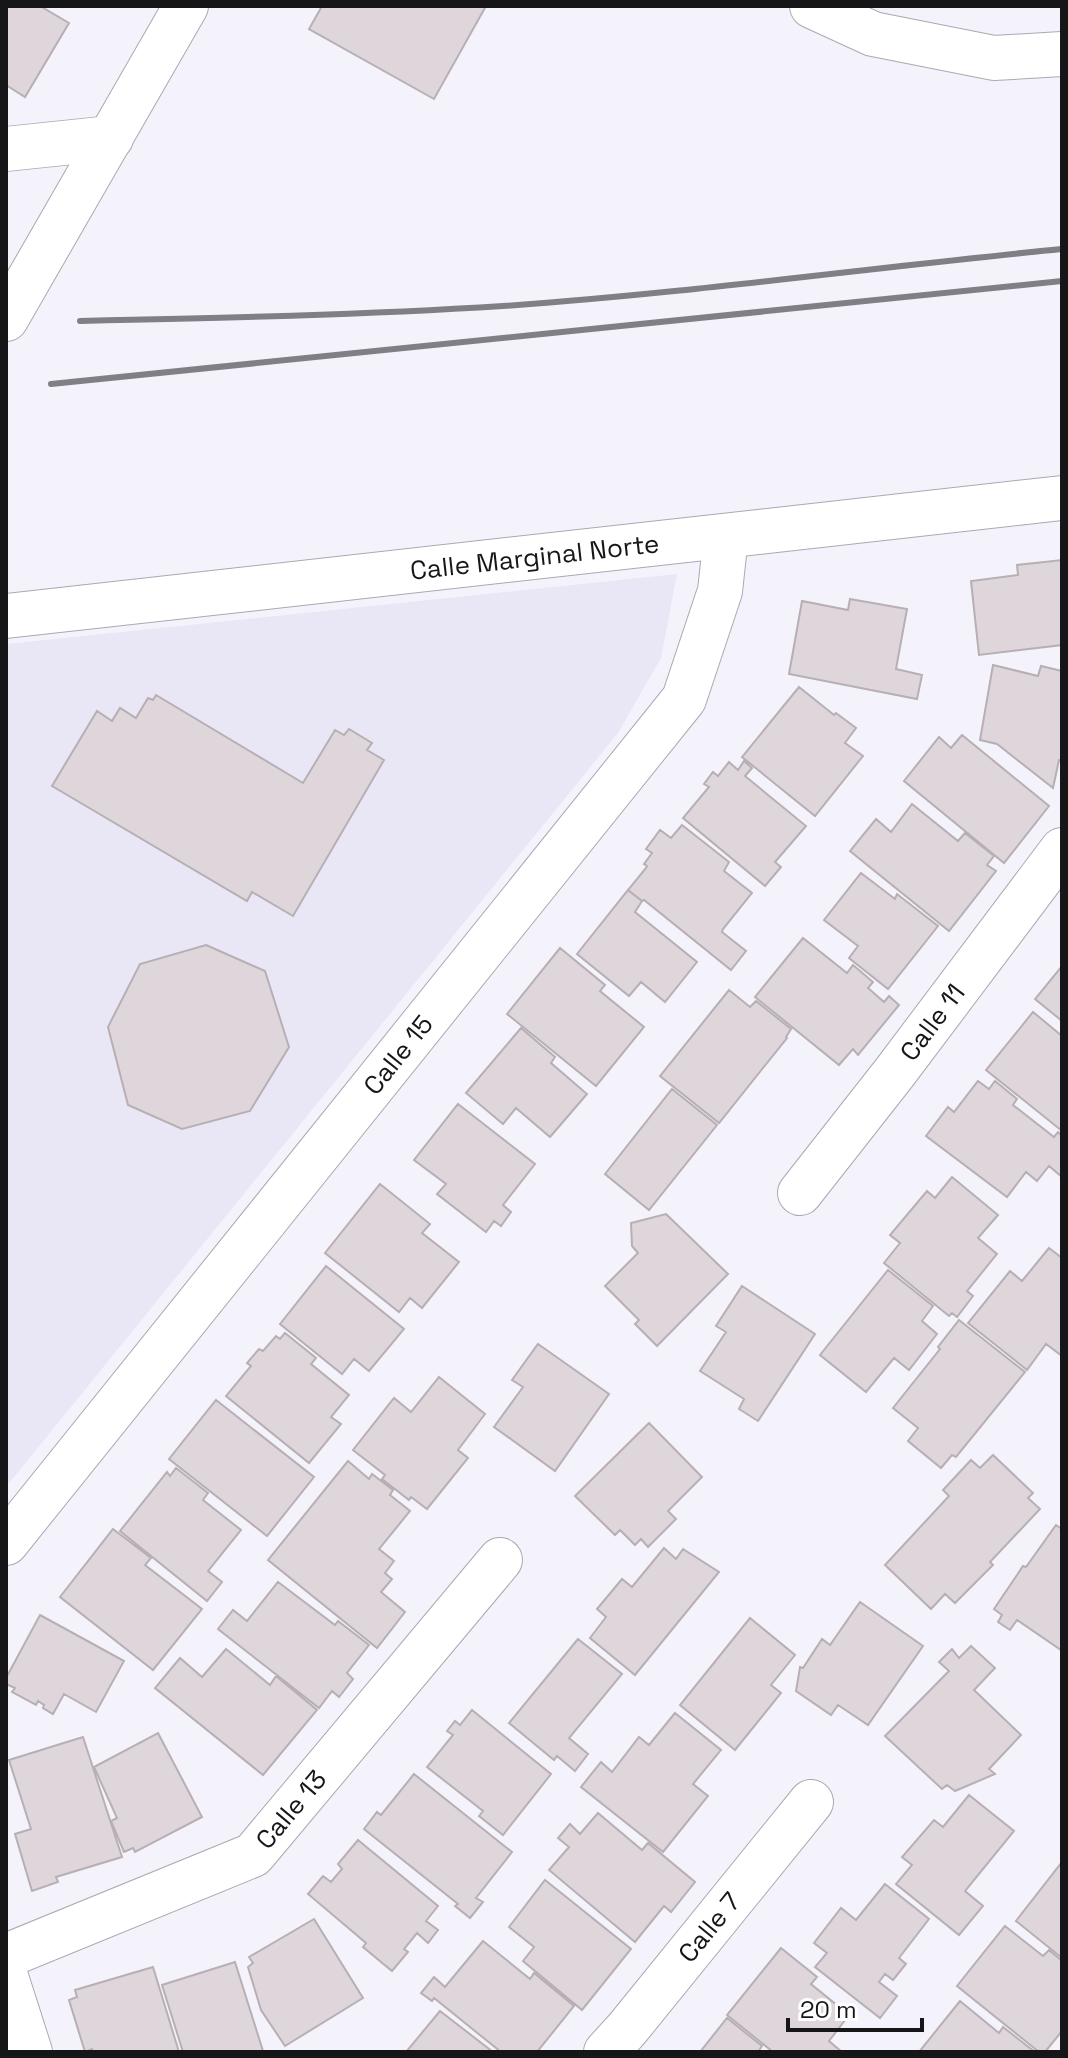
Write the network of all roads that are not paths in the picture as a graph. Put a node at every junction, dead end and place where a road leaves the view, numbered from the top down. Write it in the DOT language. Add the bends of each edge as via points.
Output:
graph roads {
  1 [pos="186,6"];
  2 [pos="812,6"];
  3 [pos="1062,54"];
  4 [pos="111,138"];
  5 [pos="6,149"];
  6 [pos="6,319"];
  7 [pos="1062,498"];
  8 [pos="726,536"];
  9 [pos="6,616"];
  10 [pos="1062,850"];
  11 [pos="800,1193"];
  12 [pos="6,1543"];
  13 [pos="500,1560"];
  14 [pos="811,1802"];
  15 [pos="6,1956"];
  16 [pos="6,1977"];
  17 [pos="30,2052"];
  18 [pos="606,2052"];
  1 -- 4 [label="street"];
  2 -- 3 [label="street" via="873,34 994,58"];
  4 -- 5 [label="street"];
  4 -- 6 [label="street"];
  7 -- 8 [label="street, Calle Marginal Norte"];
  8 -- 9 [label="street, Calle Marginal Norte"];
  8 -- 12 [label="street, Calle 15" via="720,591 684,699"];
  10 -- 11 [label="street, Calle 11"];
  13 -- 15 [label="street, Calle 13" via="253,1855"];
  14 -- 18 [label="street, Calle 7"];
  16 -- 17 [label="street"];
}
